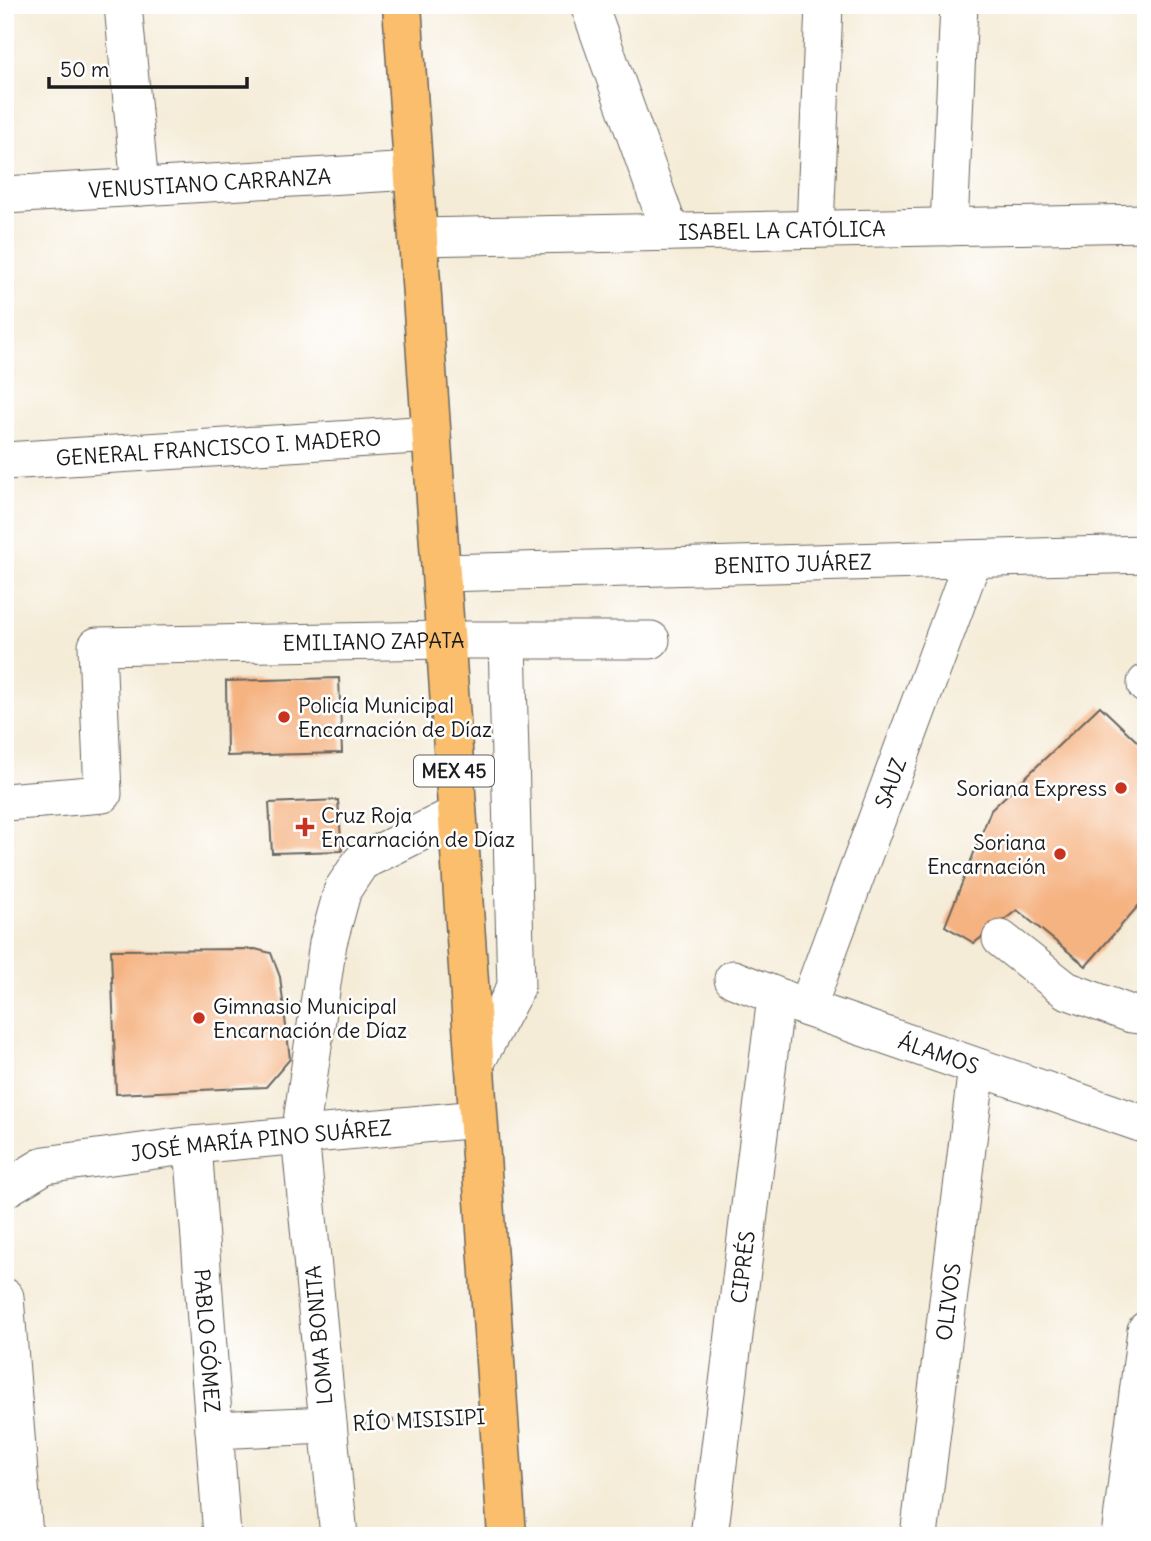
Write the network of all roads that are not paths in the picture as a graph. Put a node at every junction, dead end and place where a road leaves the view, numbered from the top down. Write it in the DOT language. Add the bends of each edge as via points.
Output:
graph roads {
  1 [pos="123,5"];
  2 [pos="402,5"];
  3 [pos="589,5"];
  4 [pos="824,5"];
  5 [pos="958,5"];
  6 [pos="414,171"];
  7 [pos="140,187"];
  8 [pos="5,195"];
  9 [pos="1146,223"];
  10 [pos="949,227"];
  11 [pos="815,229"];
  12 [pos="670,232"];
  13 [pos="418,237"];
  14 [pos="432,434"];
  15 [pos="5,461"];
  16 [pos="1146,554"];
  17 [pos="973,559"];
  18 [pos="440,573"];
  19 [pos="446,640"];
  20 [pos="508,640"];
  21 [pos="651,640"];
  22 [pos="5,802"];
  23 [pos="457,814"];
  24 [pos="1001,939"];
  25 [pos="733,979"];
  26 [pos="792,1003"];
  27 [pos="1146,1016"];
  28 [pos="474,1066"];
  29 [pos="977,1067"];
  30 [pos="478,1119"];
  31 [pos="1146,1125"];
  32 [pos="300,1135"];
  33 [pos="193,1145"];
  34 [pos="5,1153"];
  35 [pos="45,1166"];
  36 [pos="5,1189"];
  37 [pos="5,1297"];
  38 [pos="1146,1331"];
  39 [pos="328,1425"];
  40 [pos="214,1430"];
  41 [pos="24,1536"];
  42 [pos="222,1536"];
  43 [pos="339,1536"];
  44 [pos="507,1536"];
  45 [pos="709,1536"];
  46 [pos="919,1536"];
  47 [pos="1120,1536"];
  1 -- 7 [label="street"];
  2 -- 6 [label="main road, MEX 45"];
  3 -- 12 [label="street"];
  4 -- 11 [label="street"];
  5 -- 10 [label="street"];
  6 -- 7 [label="street, VENUSTIANO CARRANZA"];
  6 -- 13 [label="main road, MEX 45"];
  7 -- 8 [label="street, VENUSTIANO CARRANZA"];
  9 -- 10 [label="street, ISABEL LA CATÓLICA"];
  10 -- 11 [label="street, ISABEL LA CATÓLICA"];
  11 -- 12 [label="street, ISABEL LA CATÓLICA"];
  12 -- 13 [label="street, ISABEL LA CATÓLICA"];
  13 -- 14 [label="main road, MEX 45"];
  14 -- 15 [label="street, GENERAL FRANCISCO I. MADERO"];
  14 -- 18 [label="main road, MEX 45"];
  16 -- 17 [label="street, BENITO JUÁREZ"];
  17 -- 18 [label="street, BENITO JUÁREZ"];
  17 -- 26 [label="street, SAUZ"];
  18 -- 19 [label="main road, MEX 45"];
  19 -- 20 [label="street, EMILIANO ZAPATA"];
  19 -- 22 [label="street, EMILIANO ZAPATA" via="97,646 103,794"];
  19 -- 23 [label="main road, MEX 45"];
  20 -- 21 [label="street, EMILIANO ZAPATA"];
  20 -- 28 [label="street" via="516,987"];
  23 -- 28 [label="main road, MEX 45"];
  23 -- 32 [label="street, LOMA BONITA" via="361,862 343,889 328,943"];
  24 -- 27 [label="street" via="1066,990"];
  25 -- 26 [label="street, ÁLAMOS"];
  26 -- 29 [label="street, ÁLAMOS"];
  26 -- 45 [label="street, CIPRÉS"];
  28 -- 30 [label="main road, MEX 45"];
  29 -- 31 [label="street, ÁLAMOS"];
  29 -- 46 [label="street, OLIVOS"];
  30 -- 32 [label="street, JOSÉ MARÍA PINO SUÁREZ"];
  30 -- 44 [label="main road, MEX 45"];
  32 -- 33 [label="street, JOSÉ MARÍA PINO SUÁREZ"];
  32 -- 39 [label="street, LOMA BONITA"];
  33 -- 35 [label="street, JOSÉ MARÍA PINO SUÁREZ"];
  33 -- 40 [label="street, PABLO GÓMEZ"];
  34 -- 35 [label="street, JOSÉ MARÍA PINO SUÁREZ"];
  35 -- 36 [label="street, JOSÉ MARÍA PINO SUÁREZ"];
  37 -- 41 [label="street"];
  38 -- 47 [label="street"];
  39 -- 40 [label="street, RÍO MISISIPI"];
  39 -- 43 [label="street, LOMA BONITA"];
  40 -- 42 [label="street, PABLO GÓMEZ"];
}
